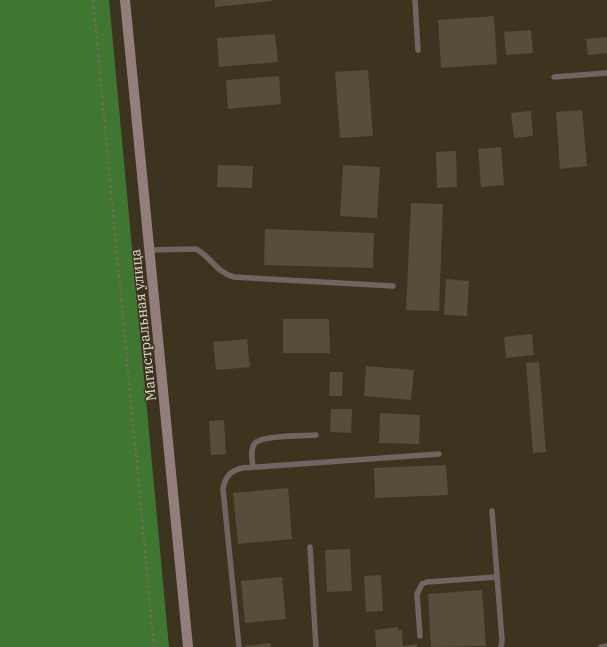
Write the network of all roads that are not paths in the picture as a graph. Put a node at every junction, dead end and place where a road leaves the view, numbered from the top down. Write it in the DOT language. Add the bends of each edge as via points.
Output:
graph roads {
  1 [pos="125,0"];
  2 [pos="415,0"];
  3 [pos="418,50"];
  4 [pos="607,73"];
  5 [pos="554,77"];
  6 [pos="149,250"];
  7 [pos="392,286"];
  8 [pos="316,435"];
  9 [pos="439,454"];
  10 [pos="253,467"];
  11 [pos="492,511"];
  12 [pos="310,548"];
  13 [pos="497,577"];
  14 [pos="420,636"];
  15 [pos="607,646"];
  16 [pos="188,647"];
  17 [pos="239,647"];
  18 [pos="316,647"];
  19 [pos="501,647"];
  20 [pos="601,647"];
  1 -- 6 [label="main road, Магистральная улица"];
  2 -- 3 [label="lane"];
  4 -- 5 [label="lane"];
  6 -- 7 [label="lane" via="196,250 227,276"];
  6 -- 16 [label="main road, Магистральная улица"];
  8 -- 10 [label="lane" via="258,441 253,447"];
  9 -- 10 [label="lane"];
  10 -- 17 [label="lane" via="230,473 224,481 223,489"];
  11 -- 13 [label="lane"];
  12 -- 18 [label="lane"];
  13 -- 14 [label="lane" via="422,584 417,594"];
  13 -- 19 [label="lane"];
  15 -- 20 [label="lane"];
}
